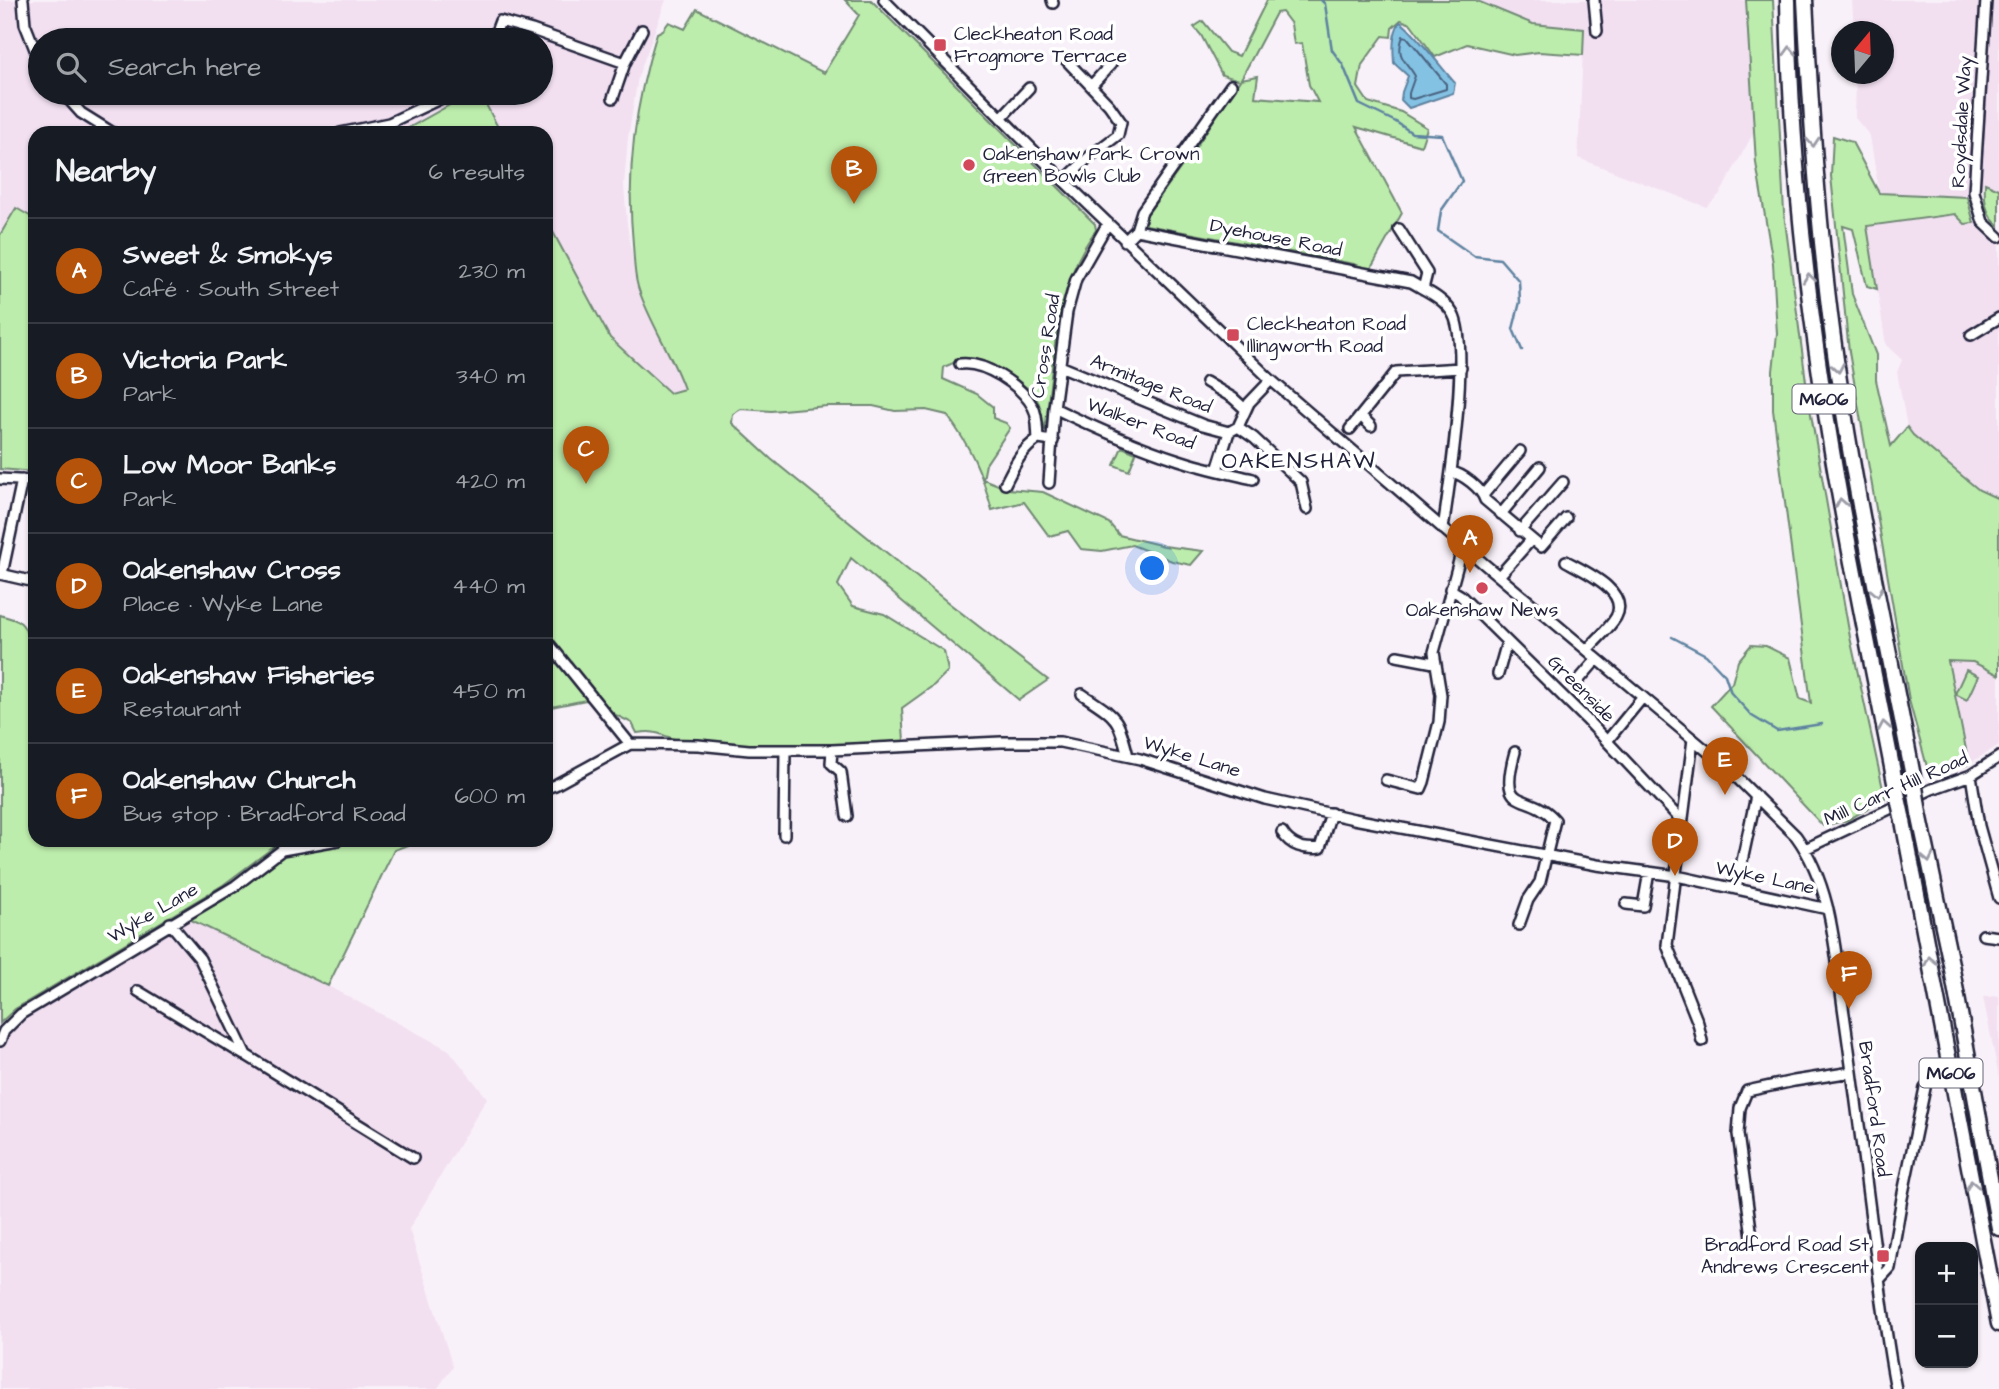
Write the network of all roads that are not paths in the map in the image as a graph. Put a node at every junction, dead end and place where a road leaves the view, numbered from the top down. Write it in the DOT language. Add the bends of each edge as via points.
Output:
graph roads {
  1 [pos="23,0"];
  2 [pos="884,0"];
  3 [pos="1594,0"];
  4 [pos="1788,0"];
  5 [pos="1805,0"];
  6 [pos="1986,0"];
  7 [pos="497,28"];
  8 [pos="526,28"];
  9 [pos="642,30"];
  10 [pos="28,31"];
  11 [pos="1597,31"];
  12 [pos="553,37"];
  13 [pos="1066,60"];
  14 [pos="625,63"];
  15 [pos="1111,64"];
  16 [pos="1231,85"];
  17 [pos="1091,86"];
  18 [pos="1030,88"];
  19 [pos="613,98"];
  20 [pos="73,105"];
  21 [pos="427,105"];
  22 [pos="1001,118"];
  23 [pos="102,126"];
  24 [pos="372,126"];
  25 [pos="1064,181"];
  26 [pos="1108,223"];
  27 [pos="1399,229"];
  28 [pos="1136,230"];
  29 [pos="1999,237"];
  30 [pos="1125,241"];
  31 [pos="1423,289"];
  32 [pos="1999,318"];
  33 [pos="1971,335"];
  34 [pos="960,364"];
  35 [pos="1060,366"];
  36 [pos="1461,368"];
  37 [pos="1271,380"];
  38 [pos="1206,382"];
  39 [pos="1054,408"];
  40 [pos="1245,409"];
  41 [pos="1361,416"];
  42 [pos="1371,426"];
  43 [pos="1350,429"];
  44 [pos="1234,430"];
  45 [pos="1038,439"];
  46 [pos="1053,441"];
  47 [pos="1520,451"];
  48 [pos="1540,467"];
  49 [pos="1217,470"];
  50 [pos="1451,472"];
  51 [pos="0,479"];
  52 [pos="1253,479"];
  53 [pos="22,480"];
  54 [pos="28,480"];
  55 [pos="1049,482"];
  56 [pos="1563,482"];
  57 [pos="1005,484"];
  58 [pos="1483,494"];
  59 [pos="1307,509"];
  60 [pos="1501,514"];
  61 [pos="1566,518"];
  62 [pos="1443,529"];
  63 [pos="1520,531"];
  64 [pos="1531,540"];
  65 [pos="1464,546"];
  66 [pos="1566,561"];
  67 [pos="1,574"];
  68 [pos="1499,576"];
  69 [pos="28,580"];
  70 [pos="1450,589"];
  71 [pos="1507,642"];
  72 [pos="553,649"];
  73 [pos="1587,650"];
  74 [pos="1397,656"];
  75 [pos="1597,659"];
  76 [pos="1434,663"];
  77 [pos="1498,674"];
  78 [pos="1578,681"];
  79 [pos="1082,694"];
  80 [pos="1643,697"];
  81 [pos="1693,739"];
  82 [pos="1606,741"];
  83 [pos="630,744"];
  84 [pos="785,750"];
  85 [pos="832,750"];
  86 [pos="1515,752"];
  87 [pos="1129,756"];
  88 [pos="1999,757"];
  89 [pos="1971,775"];
  90 [pos="1386,780"];
  91 [pos="553,786"];
  92 [pos="1756,796"];
  93 [pos="1331,813"];
  94 [pos="847,816"];
  95 [pos="1681,820"];
  96 [pos="1282,832"];
  97 [pos="784,835"];
  98 [pos="299,847"];
  99 [pos="1805,849"];
  100 [pos="1547,854"];
  101 [pos="1649,872"];
  102 [pos="1677,876"];
  103 [pos="1736,890"];
  104 [pos="1999,898"];
  105 [pos="1626,904"];
  106 [pos="1828,909"];
  107 [pos="170,923"];
  108 [pos="1519,925"];
  109 [pos="1983,935"];
  110 [pos="1999,937"];
  111 [pos="138,991"];
  112 [pos="0,1041"];
  113 [pos="1702,1041"];
  114 [pos="246,1055"];
  115 [pos="1852,1072"];
  116 [pos="1925,1088"];
  117 [pos="413,1158"];
  118 [pos="1999,1228"];
  119 [pos="1753,1244"];
  120 [pos="1879,1280"];
  121 [pos="1999,1324"];
  122 [pos="1896,1389"];
  1 -- 10 [label="street"];
  2 -- 22 [label="street, Bradford Road"];
  3 -- 11 [label="street"];
  121 -- 4 [label="highway, M606, one-way, bridge" via="1821,380 1801,212"];
  5 -- 118 [label="highway, M606, one-way, bridge" via="1817,200 1833,340"];
  6 -- 29 [label="street, Roydsdale Way" via="1974,192 1983,222"];
  7 -- 8 [label="street" via="500,21"];
  9 -- 14 [label="street"];
  12 -- 14 [label="street"];
  13 -- 17 [label="street"];
  14 -- 19 [label="street"];
  15 -- 17 [label="street"];
  16 -- 28 [label="street" via="1142,211"];
  17 -- 25 [label="street" via="1121,122 1118,135"];
  18 -- 22 [label="street"];
  20 -- 23 [label="street"];
  21 -- 24 [label="street"];
  22 -- 25 [label="street, Bradford Road"];
  25 -- 26 [label="street, Bradford Road"];
  26 -- 30 [label="street, Bradford Road"];
  26 -- 35 [label="street, Cross Road" via="1076,279"];
  27 -- 31 [label="street" via="1427,273"];
  28 -- 30 [label="street"];
  28 -- 31 [label="street, Dyehouse Road" via="1411,282"];
  30 -- 37 [label="street, Bradford Road"];
  31 -- 36 [label="street, Dyehouse Road" via="1454,315"];
  32 -- 33 [label="street"];
  34 -- 45 [label="street" via="973,363 1026,396 1035,410"];
  35 -- 39 [label="street, Cross Road"];
  35 -- 44 [label="street, Armitage Road" via="1203,425"];
  36 -- 41 [label="street" via="1396,372"];
  36 -- 50 [label="street, Dyehouse Road"];
  37 -- 40 [label="street"];
  37 -- 62 [label="street, Bradford Road"];
  38 -- 40 [label="street"];
  39 -- 46 [label="street, Cross Road"];
  39 -- 49 [label="street, Walker Road" via="1114,437"];
  40 -- 44 [label="street"];
  41 -- 42 [label="street"];
  41 -- 43 [label="street"];
  44 -- 49 [label="street"];
  44 -- 59 [label="street" via="1254,438 1301,482"];
  45 -- 46 [label="street"];
  45 -- 57 [label="street" via="1018,458"];
  46 -- 55 [label="street, Cross Road"];
  47 -- 58 [label="street"];
  48 -- 60 [label="street"];
  49 -- 52 [label="street, Walker Road"];
  50 -- 58 [label="street"];
  50 -- 62 [label="street, Dyehouse Road"];
  51 -- 53 [label="street"];
  53 -- 54 [label="street"];
  53 -- 67 [label="street"];
  56 -- 63 [label="street"];
  58 -- 60 [label="street"];
  60 -- 63 [label="street"];
  61 -- 64 [label="street" via="1541,547"];
  62 -- 65 [label="street, Bradford Road"];
  63 -- 64 [label="street"];
  64 -- 68 [label="street"];
  65 -- 68 [label="street, Bradford Road"];
  65 -- 70 [label="street"];
  66 -- 73 [label="street" via="1612,590 1619,602 1617,615"];
  67 -- 69 [label="street"];
  68 -- 73 [label="street, Bradford Road"];
  70 -- 71 [label="street, Greenside"];
  70 -- 76 [label="street"];
  71 -- 77 [label="street"];
  71 -- 82 [label="street, Greenside"];
  72 -- 83 [label="street"];
  73 -- 75 [label="street, Bradford Road"];
  74 -- 76 [label="street"];
  75 -- 78 [label="street"];
  75 -- 80 [label="street, Bradford Road"];
  76 -- 90 [label="street" via="1441,695 1439,722 1421,789"];
  79 -- 87 [label="street" via="1113,715"];
  80 -- 81 [label="street, Bradford Road"];
  80 -- 82 [label="street"];
  81 -- 92 [label="street, Bradford Road"];
  81 -- 95 [label="street"];
  82 -- 95 [label="street, Greenside"];
  83 -- 84 [label="street, Wyke Lane"];
  83 -- 91 [label="street, Wyke Lane"];
  84 -- 85 [label="street, Wyke Lane"];
  84 -- 97 [label="street"];
  85 -- 87 [label="street, Wyke Lane" via="1041,741"];
  85 -- 94 [label="street" via="831,763 841,772"];
  86 -- 100 [label="street" via="1509,784 1514,796 1545,808 1555,820"];
  87 -- 93 [label="street, Wyke Lane" via="1265,799"];
  88 -- 89 [label="street, Mill Carr Hill Road"];
  89 -- 99 [label="street, Mill Carr Hill Road"];
  89 -- 104 [label="street" via="1979,826"];
  92 -- 99 [label="street, Bradford Road"];
  92 -- 103 [label="street"];
  93 -- 96 [label="street" via="1320,848 1290,843"];
  93 -- 100 [label="street, Wyke Lane"];
  95 -- 102 [label="street"];
  98 -- 107 [label="street, Wyke Lane" via="282,850 235,886"];
  99 -- 106 [label="street, Bradford Road" via="1821,880"];
  100 -- 101 [label="street, Wyke Lane"];
  100 -- 108 [label="street" via="1540,882"];
  101 -- 102 [label="street, Wyke Lane"];
  101 -- 105 [label="street" via="1643,906"];
  102 -- 103 [label="street, Wyke Lane"];
  102 -- 113 [label="street" via="1667,944"];
  103 -- 106 [label="street, Wyke Lane"];
  106 -- 115 [label="street, Bradford Road"];
  107 -- 112 [label="street, Wyke Lane" via="21,1014"];
  107 -- 114 [label="street" via="200,959"];
  109 -- 110 [label="street"];
  111 -- 114 [label="street"];
  114 -- 117 [label="street"];
  115 -- 119 [label="street" via="1747,1091 1738,1134"];
  115 -- 120 [label="street, Bradford Road"];
  116 -- 120 [label="street" via="1890,1268"];
  120 -- 122 [label="street, Bradford Road"];
}
